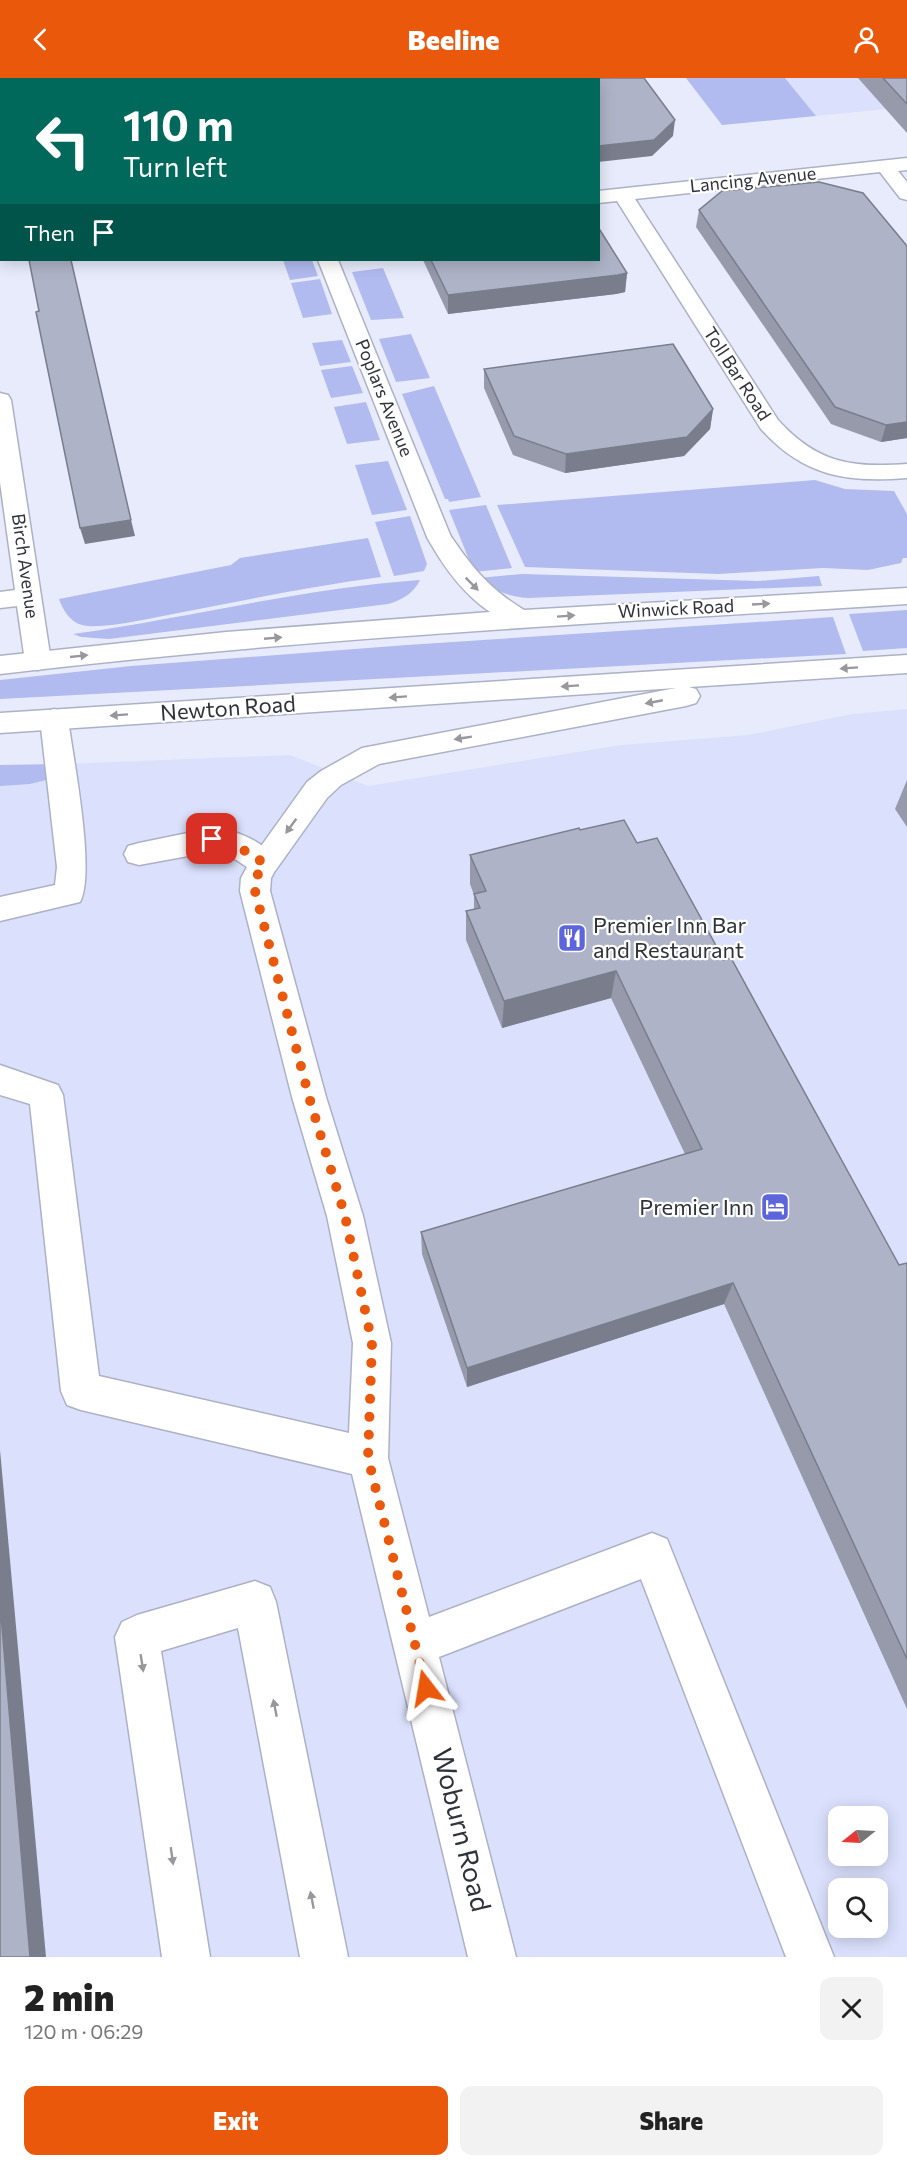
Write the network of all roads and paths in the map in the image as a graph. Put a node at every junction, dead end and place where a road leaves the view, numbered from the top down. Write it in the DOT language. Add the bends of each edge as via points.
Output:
graph roads {
  1 [pos="907,164"];
  2 [pos="884,166"];
  3 [pos="622,194"];
  4 [pos="907,194"];
  5 [pos="600,197"];
  6 [pos="328,261"];
  7 [pos="0,400"];
  8 [pos="907,471"];
  9 [pos="30,596"];
  10 [pos="907,596"];
  11 [pos="0,600"];
  12 [pos="520,619"];
  13 [pos="38,661"];
  14 [pos="907,664"];
  15 [pos="0,665"];
  16 [pos="815,670"];
  17 [pos="54,719"];
  18 [pos="0,723"];
  19 [pos="139,854"];
  20 [pos="264,863"];
  21 [pos="0,909"];
  22 [pos="0,1080"];
  23 [pos="368,1458"];
  24 [pos="415,1644"];
  25 [pos="186,1957"];
  26 [pos="324,1957"];
  27 [pos="492,1957"];
  28 [pos="810,1957"];
  1 -- 2 [label="main road, Lancing Avenue"];
  2 -- 3 [label="main road, Lancing Avenue"];
  2 -- 4 [label="main road"];
  3 -- 5 [label="main road, Lancing Avenue"];
  3 -- 8 [label="main road, Toll Bar Road" via="768,424 785,444 809,460 840,470 876,474"];
  6 -- 12 [label="main road, Poplars Avenue, one-way" via="438,537 452,561 478,591"];
  7 -- 9 [label="main road, Birch Avenue"];
  9 -- 11 [label="main road"];
  9 -- 13 [label="main road, Birch Avenue"];
  12 -- 10 [label="main road, Winwick Road, one-way"];
  13 -- 12 [label="main road, Winwick Road, one-way"];
  13 -- 15 [label="main road"];
  14 -- 16 [label="main road, one-way"];
  16 -- 17 [label="main road, Newton Road, one-way"];
  16 -- 20 [label="main road, Woburn Road, one-way" via="372,755 331,777 317,790"];
  17 -- 18 [label="main road, Newton Road"];
  17 -- 21 [label="main road" via="72,867 69,894"];
  19 -- 20 [label="main road" via="226,839"];
  20 -- 23 [label="main road, Woburn Road" via="256,878 255,891 345,1216 372,1343"];
  22 -- 23 [label="main road" via="46,1095 81,1391"];
  23 -- 24 [label="main road, Woburn Road"];
  24 -- 27 [label="main road, Woburn Road"];
  24 -- 28 [label="main road" via="652,1554"];
  26 -- 25 [label="main road, one-way" via="255,1602 137,1637"];
}
